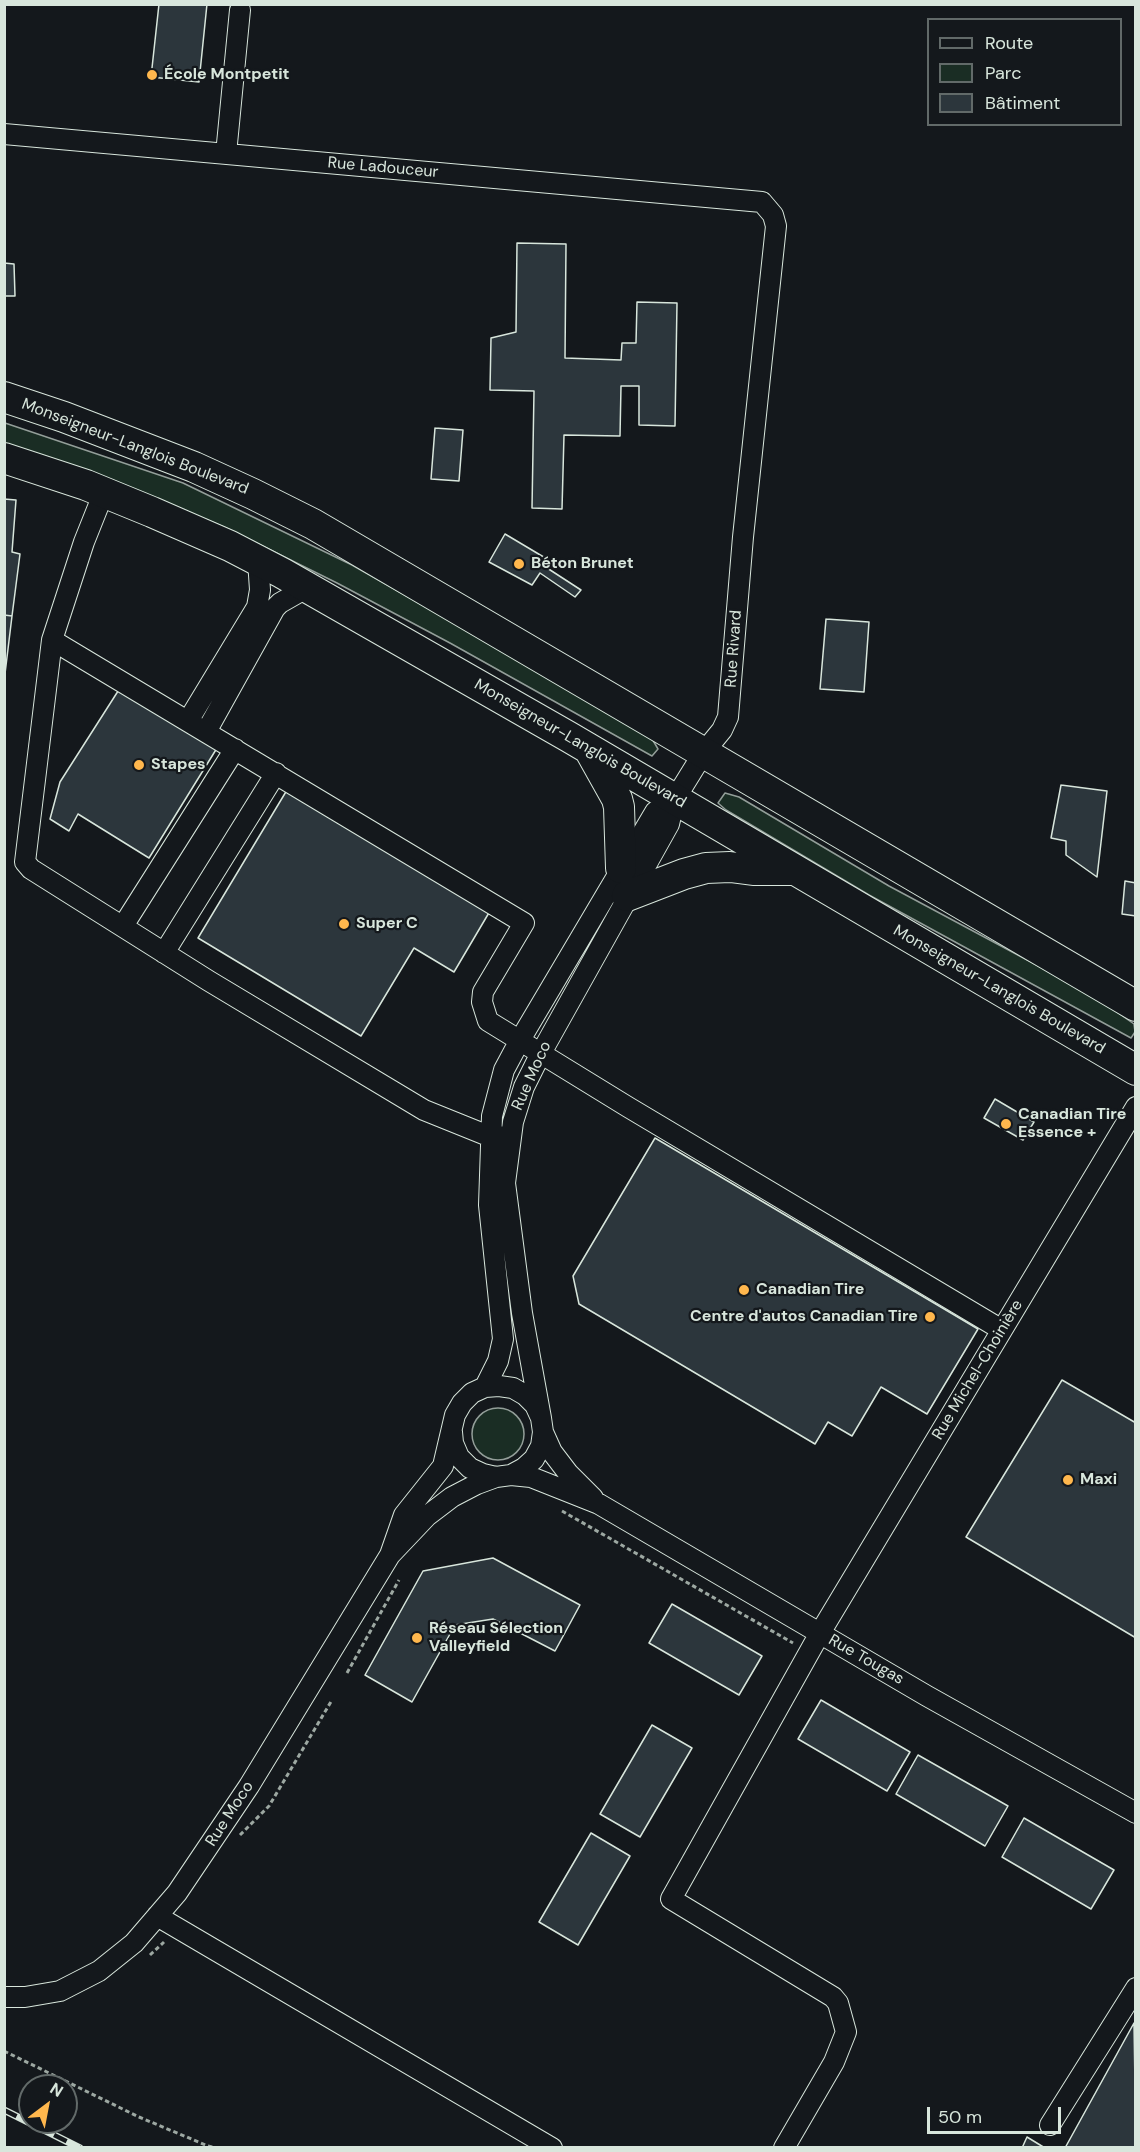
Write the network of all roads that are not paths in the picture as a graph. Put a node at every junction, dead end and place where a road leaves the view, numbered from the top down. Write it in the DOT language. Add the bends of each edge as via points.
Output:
graph roads {
  1 [pos="240,10"];
  2 [pos="4,134"];
  3 [pos="226,154"];
  4 [pos="762,202"];
  5 [pos="4,397"];
  6 [pos="4,458"];
  7 [pos="104,492"];
  8 [pos="258,560"];
  9 [pos="308,587"];
  10 [pos="52,639"];
  11 [pos="188,721"];
  12 [pos="206,732"];
  13 [pos="235,749"];
  14 [pos="589,749"];
  15 [pos="704,752"];
  16 [pos="276,773"];
  17 [pos="675,799"];
  18 [pos="795,870"];
  19 [pos="624,882"];
  20 [pos="123,926"];
  21 [pos="164,953"];
  22 [pos="1136,1006"];
  23 [pos="520,1040"];
  24 [pos="541,1053"];
  25 [pos="1136,1070"];
  26 [pos="1136,1107"];
  27 [pos="511,1136"];
  28 [pos="491,1137"];
  29 [pos="1002,1330"];
  30 [pos="484,1388"];
  31 [pos="542,1425"];
  32 [pos="452,1428"];
  33 [pos="504,1476"];
  34 [pos="599,1504"];
  35 [pos="390,1555"];
  36 [pos="820,1633"];
  37 [pos="1136,1813"];
  38 [pos="157,1916"];
  39 [pos="1135,1990"];
  40 [pos="4,1996"];
  41 [pos="1050,2125"];
  42 [pos="552,2148"];
  43 [pos="784,2148"];
  1 -- 3 [label="street"];
  2 -- 3 [label="street, Rue Ladouceur"];
  3 -- 4 [label="street, Rue Ladouceur"];
  4 -- 15 [label="street, Rue Rivard" via="776,226 743,537 730,710 722,730"];
  5 -- 15 [label="highway, Monseigneur-Langlois Boulevard" via="179,461 287,510"];
  6 -- 7 [label="highway, Monseigneur-Langlois Boulevard"];
  7 -- 8 [label="highway, Monseigneur-Langlois Boulevard"];
  7 -- 10 [label="street"];
  8 -- 9 [label="highway, Monseigneur-Langlois Boulevard"];
  8 -- 11 [label="street" via="257,607"];
  9 -- 12 [label="street" via="275,608"];
  9 -- 14 [label="highway, Monseigneur-Langlois Boulevard"];
  10 -- 11 [label="street"];
  10 -- 20 [label="street" via="25,862"];
  11 -- 12 [label="street"];
  12 -- 13 [label="street"];
  13 -- 16 [label="street"];
  13 -- 20 [label="street"];
  14 -- 17 [label="highway, Monseigneur-Langlois Boulevard"];
  14 -- 19 [label="highway" via="617,799"];
  15 -- 17 [label="street, Rue Moco"];
  15 -- 22 [label="highway, Monseigneur-Langlois Boulevard"];
  16 -- 21 [label="street"];
  16 -- 23 [label="street" via="524,923 483,992 482,1002 488,1021"];
  17 -- 18 [label="highway, Monseigneur-Langlois Boulevard"];
  17 -- 19 [label="street, Rue Moco" via="669,824"];
  17 -- 19 [label="street, Rue Moco" via="655,812"];
  18 -- 19 [label="highway" via="706,868"];
  18 -- 25 [label="highway, Monseigneur-Langlois Boulevard"];
  19 -- 23 [label="street, Rue Moco"];
  19 -- 24 [label="street, Rue Moco"];
  20 -- 21 [label="street"];
  21 -- 28 [label="street" via="424,1110"];
  23 -- 24 [label="street"];
  23 -- 28 [label="street, Rue Moco" via="496,1094"];
  24 -- 27 [label="street, Rue Moco" via="524,1087"];
  24 -- 29 [label="street"];
  26 -- 29 [label="street, Rue Michel-Choinière"];
  27 -- 28 [label="street"];
  27 -- 31 [label="street, Rue Moco" via="505,1183"];
  28 -- 30 [label="street, Rue Moco" via="489,1205 503,1339 498,1361"];
  29 -- 36 [label="street, Rue Michel-Choinière"];
  30 -- 31 [label="street" via="506,1387 525,1395 535,1405"];
  30 -- 32 [label="street, Rue Moco" via="462,1403"];
  31 -- 33 [label="street, Rue Moco" via="541,1446 534,1459"];
  31 -- 34 [label="street, Rue Tougas" via="552,1452"];
  32 -- 33 [label="street" via="459,1457 470,1468"];
  32 -- 35 [label="street, Rue Moco" via="443,1466 404,1515"];
  33 -- 34 [label="street, Rue Tougas" via="531,1477"];
  33 -- 35 [label="street, Rue Moco" via="452,1497 427,1516"];
  34 -- 36 [label="street, Rue Tougas"];
  35 -- 38 [label="street, Rue Moco" via="249,1786 177,1893"];
  36 -- 37 [label="street, Rue Tougas"];
  36 -- 43 [label="street, Rue Michel-Choinière" via="671,1899 838,2003 846,2032 834,2062"];
  38 -- 40 [label="street, Rue Moco" via="134,1943 99,1971 60,1991"];
  38 -- 42 [label="street"];
  39 -- 41 [label="street"];
}
